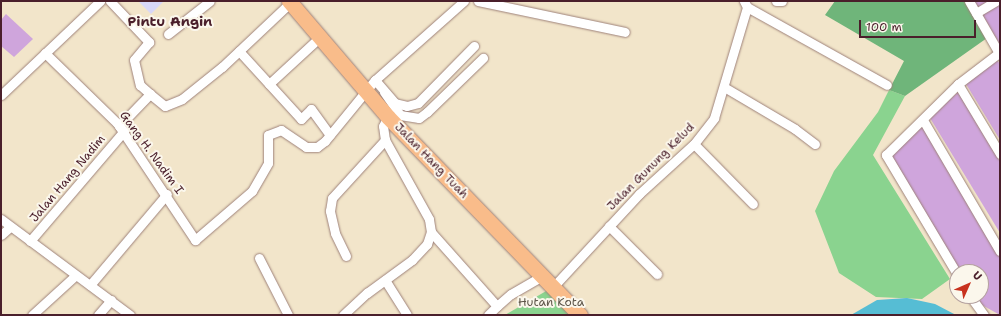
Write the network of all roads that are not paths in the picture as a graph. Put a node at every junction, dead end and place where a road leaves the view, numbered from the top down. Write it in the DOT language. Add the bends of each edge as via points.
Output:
graph roads {
  1 [pos="100,1"];
  2 [pos="110,1"];
  3 [pos="210,1"];
  4 [pos="464,1"];
  5 [pos="478,1"];
  6 [pos="776,1"];
  7 [pos="782,1"];
  8 [pos="969,1"];
  9 [pos="996,1"];
  10 [pos="290,2"];
  11 [pos="746,4"];
  12 [pos="976,13"];
  13 [pos="626,32"];
  14 [pos="168,34"];
  15 [pos="321,36"];
  16 [pos="474,46"];
  17 [pos="238,51"];
  18 [pos="44,53"];
  19 [pos="1000,53"];
  20 [pos="483,58"];
  21 [pos="269,84"];
  22 [pos="958,84"];
  23 [pos="370,85"];
  24 [pos="887,85"];
  25 [pos="724,87"];
  26 [pos="384,92"];
  27 [pos="150,94"];
  28 [pos="1,95"];
  29 [pos="388,117"];
  30 [pos="923,120"];
  31 [pos="122,128"];
  32 [pos="330,135"];
  33 [pos="385,140"];
  34 [pos="694,144"];
  35 [pos="815,144"];
  36 [pos="1000,154"];
  37 [pos="167,194"];
  38 [pos="753,204"];
  39 [pos="1,219"];
  40 [pos="609,226"];
  41 [pos="10,227"];
  42 [pos="431,232"];
  43 [pos="1,235"];
  44 [pos="30,242"];
  45 [pos="1000,251"];
  46 [pos="346,256"];
  47 [pos="259,258"];
  48 [pos="951,264"];
  49 [pos="657,274"];
  50 [pos="76,275"];
  51 [pos="542,276"];
  52 [pos="385,280"];
  53 [pos="90,285"];
  54 [pos="553,287"];
  55 [pos="111,300"];
  56 [pos="976,304"];
  57 [pos="497,306"];
  58 [pos="32,315"];
  59 [pos="98,315"];
  60 [pos="130,315"];
  61 [pos="288,315"];
  62 [pos="343,315"];
  63 [pos="406,315"];
  64 [pos="488,315"];
  65 [pos="580,315"];
  66 [pos="984,315"];
  1 -- 18 [label="street"];
  2 -- 27 [label="street" via="149,42 134,60 140,85"];
  3 -- 14 [label="street"];
  4 -- 23 [label="street"];
  5 -- 13 [label="street"];
  6 -- 7 [label="street"];
  8 -- 12 [label="street"];
  9 -- 12 [label="street"];
  10 -- 15 [label="main road, Jalan Hang Tuah"];
  10 -- 17 [label="street"];
  11 -- 24 [label="street"];
  11 -- 25 [label="street, Jalan Gunung Kelud"];
  12 -- 19 [label="street"];
  15 -- 21 [label="street"];
  15 -- 23 [label="main road, Jalan Hang Tuah"];
  16 -- 26 [label="street" via="418,103 401,105 395,103"];
  17 -- 21 [label="street"];
  17 -- 27 [label="street" via="182,99 165,106"];
  18 -- 28 [label="street"];
  18 -- 31 [label="street, Gang H. Nadim I"];
  19 -- 22 [label="street"];
  20 -- 26 [label="street" via="418,118 400,115"];
  21 -- 32 [label="street" via="301,119 311,109"];
  22 -- 30 [label="street"];
  22 -- 36 [label="street"];
  23 -- 26 [label="street"];
  23 -- 29 [label="main road, Jalan Hang Tuah"];
  23 -- 32 [label="street"];
  25 -- 34 [label="street, Jalan Gunung Kelud" via="714,118"];
  25 -- 35 [label="street" via="795,129"];
  27 -- 31 [label="street, Jalan Hang Nadim"];
  29 -- 33 [label="street" via="383,126"];
  29 -- 51 [label="main road, Jalan Hang Tuah"];
  30 -- 45 [label="street"];
  30 -- 48 [label="street" via="887,152 886,160"];
  31 -- 37 [label="street, Gang H. Nadim I"];
  31 -- 44 [label="street, Jalan Hang Nadim"];
  32 -- 37 [label="street, Gang H. Nadim I" via="325,141 311,148 281,130 268,135 268,163 255,187 244,200 195,240"];
  33 -- 42 [label="street" via="429,219"];
  33 -- 46 [label="street" via="332,198 330,211"];
  34 -- 38 [label="street"];
  34 -- 40 [label="street, Jalan Gunung Kelud" via="639,194"];
  37 -- 53 [label="street"];
  39 -- 41 [label="street"];
  40 -- 49 [label="street"];
  40 -- 54 [label="street, Jalan Gunung Kelud"];
  41 -- 43 [label="street"];
  41 -- 44 [label="street"];
  42 -- 52 [label="street" via="427,244 412,260"];
  42 -- 57 [label="street"];
  44 -- 50 [label="street"];
  47 -- 61 [label="street"];
  50 -- 53 [label="street"];
  50 -- 58 [label="street"];
  51 -- 54 [label="main road, Jalan Hang Tuah"];
  51 -- 57 [label="street" via="511,294"];
  52 -- 62 [label="street"];
  52 -- 63 [label="street"];
  53 -- 55 [label="street"];
  54 -- 65 [label="main road, Jalan Hang Tuah"];
  55 -- 59 [label="street"];
  55 -- 60 [label="street"];
  56 -- 66 [label="street"];
  57 -- 64 [label="street"];
}
